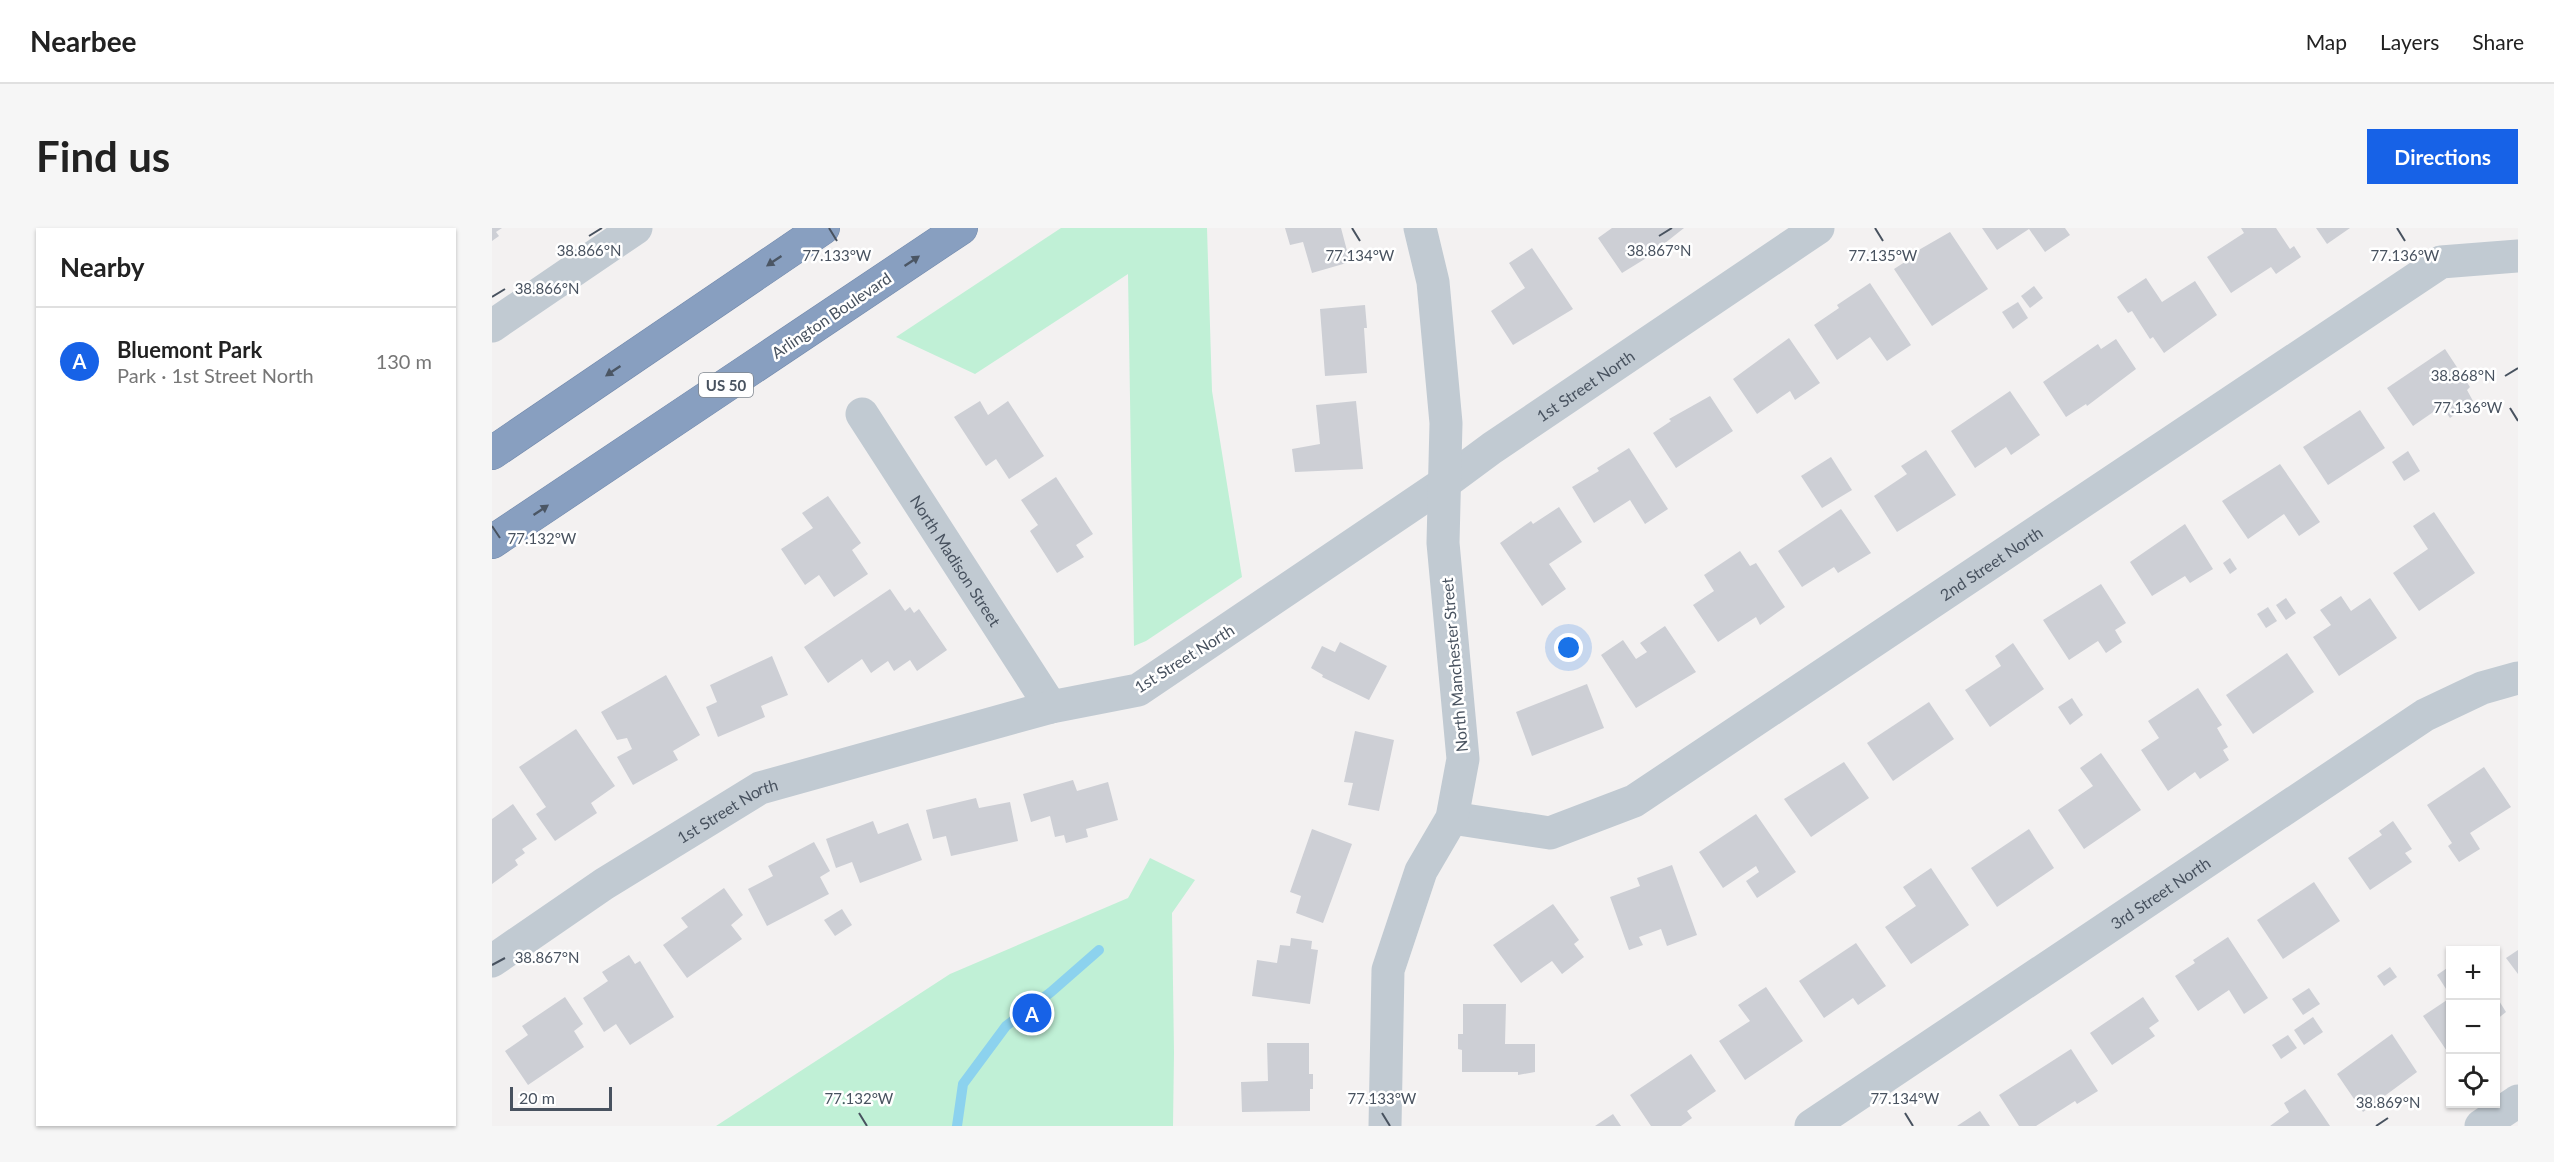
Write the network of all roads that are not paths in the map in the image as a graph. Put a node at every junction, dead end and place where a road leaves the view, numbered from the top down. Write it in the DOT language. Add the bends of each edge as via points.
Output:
graph roads {
  1 [pos="636,228"];
  2 [pos="823,228"];
  3 [pos="960,228"];
  4 [pos="1420,228"];
  5 [pos="1818,228"];
  6 [pos="2518,255"];
  7 [pos="492,326"];
  8 [pos="862,414"];
  9 [pos="492,453"];
  10 [pos="1446,482"];
  11 [pos="492,542"];
  12 [pos="2518,678"];
  13 [pos="1051,707"];
  14 [pos="1452,818"];
  15 [pos="492,961"];
  16 [pos="2518,1101"];
  17 [pos="1385,1126"];
  18 [pos="1811,1126"];
  19 [pos="2481,1126"];
  1 -- 7 [label="street"];
  2 -- 9 [label="highway, one-way"];
  11 -- 3 [label="highway, Arlington Boulevard / US 50, one-way"];
  4 -- 10 [label="street, North Manchester Street" via="1433,282 1446,423"];
  5 -- 10 [label="street, 1st Street North"];
  6 -- 14 [label="street, 2nd Street North" via="2441,262 1634,801 1551,833"];
  8 -- 13 [label="street, North Madison Street"];
  10 -- 13 [label="street, 1st Street North" via="1138,690"];
  10 -- 14 [label="street, North Manchester Street" via="1443,543 1463,759"];
  12 -- 18 [label="street, 3rd Street North" via="2481,688 2425,715"];
  13 -- 15 [label="street, 1st Street North" via="760,788 604,884"];
  14 -- 17 [label="street, North Manchester Street" via="1421,871 1388,970"];
  16 -- 19 [label="street"];
}
